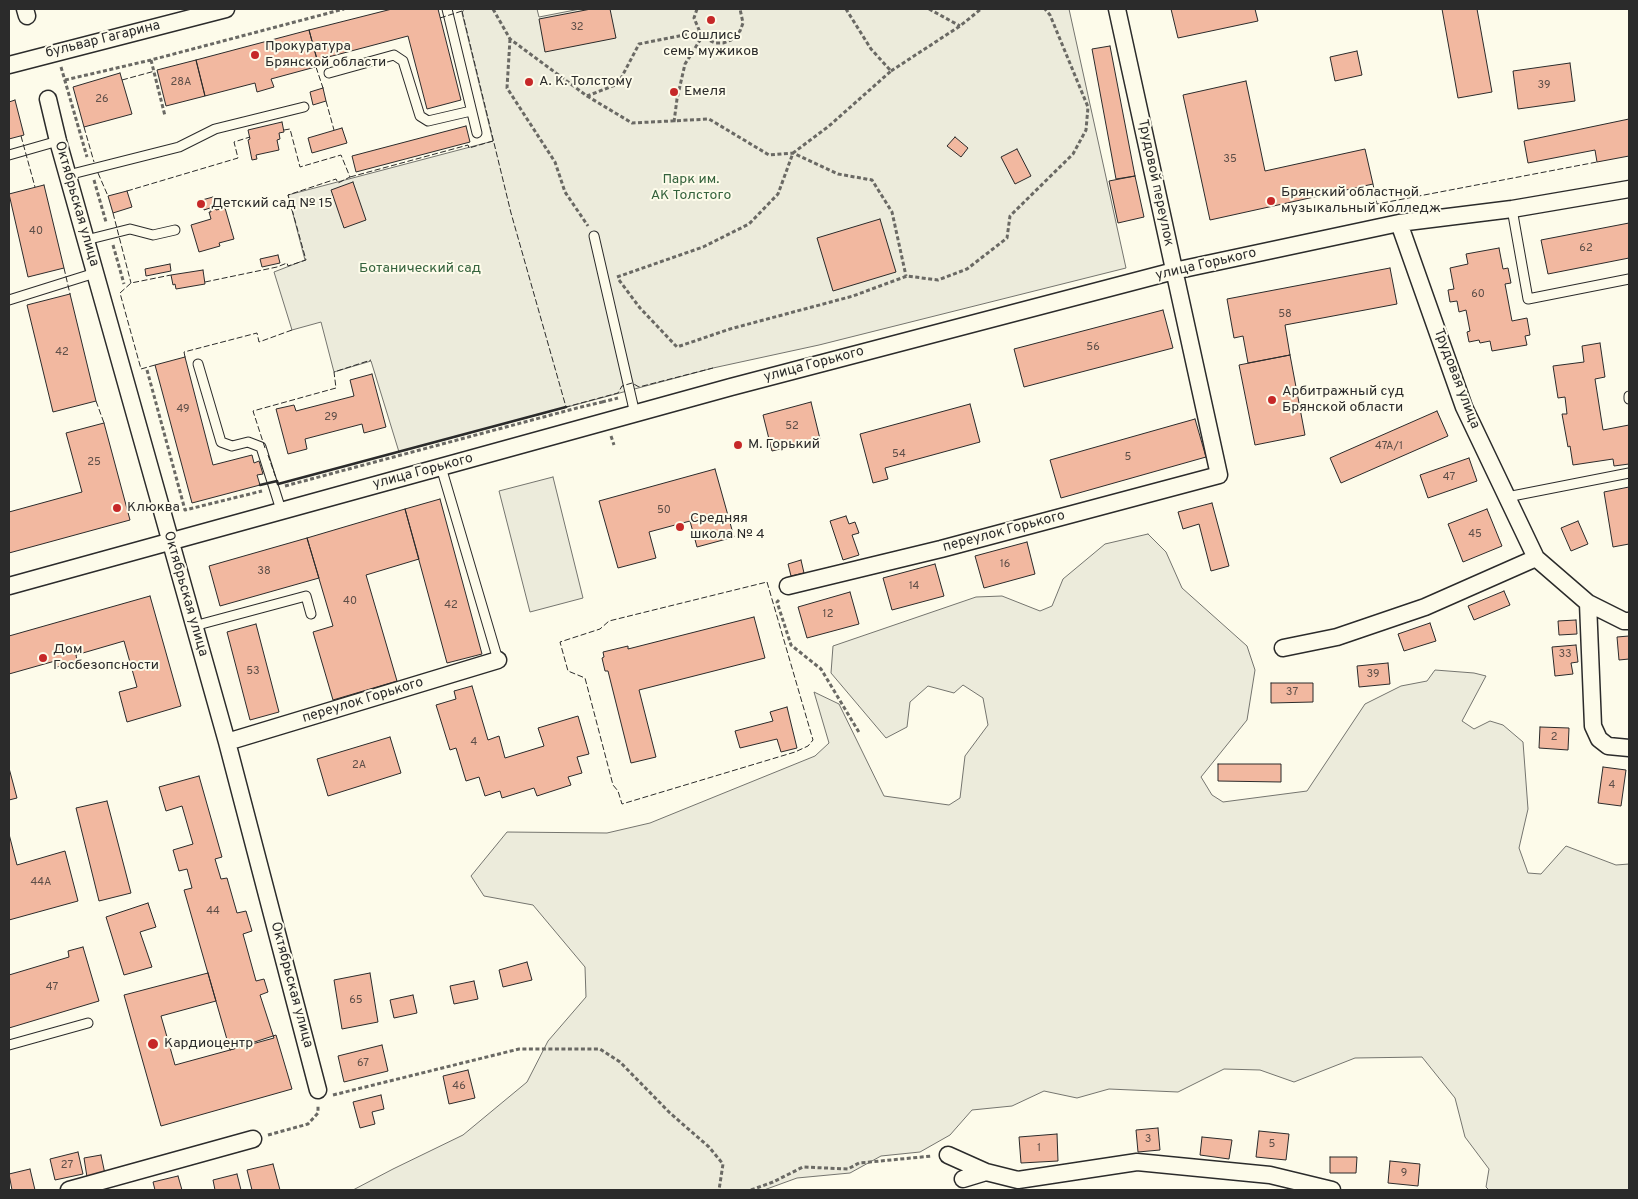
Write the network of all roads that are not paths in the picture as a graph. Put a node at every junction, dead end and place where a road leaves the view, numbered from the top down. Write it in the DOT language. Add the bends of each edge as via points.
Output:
graph roads {
  1 [pos="226,9"];
  2 [pos="446,9"];
  3 [pos="1117,9"];
  4 [pos="9,65"];
  5 [pos="329,73"];
  6 [pos="48,99"];
  7 [pos="304,106"];
  8 [pos="471,111"];
  9 [pos="477,133"];
  10 [pos="58,141"];
  11 [pos="9,155"];
  12 [pos="68,176"];
  13 [pos="1629,189"];
  14 [pos="1512,209"];
  15 [pos="1399,223"];
  16 [pos="174,230"];
  17 [pos="594,236"];
  18 [pos="86,240"];
  19 [pos="1174,271"];
  20 [pos="95,273"];
  21 [pos="1629,279"];
  22 [pos="9,300"];
  23 [pos="198,364"];
  24 [pos="635,414"];
  25 [pos="442,467"];
  26 [pos="1629,473"];
  27 [pos="1219,475"];
  28 [pos="1508,497"];
  29 [pos="281,510"];
  30 [pos="170,541"];
  31 [pos="1536,558"];
  32 [pos="9,586"];
  33 [pos="788,586"];
  34 [pos="1588,603"];
  35 [pos="311,614"];
  36 [pos="1629,621"];
  37 [pos="194,626"];
  38 [pos="1283,648"];
  39 [pos="498,660"];
  40 [pos="227,742"];
  41 [pos="1629,748"];
  42 [pos="88,1022"];
  43 [pos="9,1045"];
  44 [pos="318,1094"];
  45 [pos="253,1139"];
  46 [pos="948,1155"];
  47 [pos="986,1172"];
  48 [pos="963,1179"];
  49 [pos="68,1190"];
  50 [pos="1332,1190"];
  1 -- 4 [label="street, бульвар Гагарина"];
  2 -- 8 [label="lane"];
  3 -- 19 [label="street, Трудовой переулок"];
  5 -- 8 [label="lane" via="394,55 403,61 420,116 428,121"];
  6 -- 10 [label="street, Октябрьская улица"];
  7 -- 12 [label="lane" via="215,129 179,147"];
  8 -- 9 [label="lane"];
  10 -- 11 [label="lane"];
  10 -- 12 [label="street, Октябрьская улица"];
  12 -- 18 [label="street, Октябрьская улица"];
  13 -- 14 [label="street, улица Горького"];
  14 -- 15 [label="street, улица Горького"];
  14 -- 21 [label="lane" via="1528,299"];
  15 -- 19 [label="street, улица Горького"];
  15 -- 28 [label="street, Трудовая улица" via="1464,407"];
  16 -- 18 [label="lane" via="153,235 130,229"];
  17 -- 24 [label="lane"];
  18 -- 20 [label="street, Октябрьская улица"];
  19 -- 24 [label="street, улица Горького"];
  19 -- 27 [label="street, Трудовой переулок"];
  20 -- 22 [label="lane"];
  20 -- 30 [label="street, Октябрьская улица"];
  23 -- 29 [label="lane" via="221,442 232,446 248,442 260,447"];
  24 -- 25 [label="street, улица Горького"];
  25 -- 29 [label="street, улица Горького"];
  25 -- 39 [label="lane"];
  26 -- 28 [label="lane"];
  27 -- 33 [label="street, переулок Горького"];
  28 -- 31 [label="street, Трудовая улица"];
  29 -- 30 [label="street, улица Горького"];
  30 -- 32 [label="street, улица Горького"];
  30 -- 37 [label="street, Октябрьская улица"];
  31 -- 34 [label="street, Трудовая улица"];
  31 -- 38 [label="street" via="1425,607 1337,637"];
  34 -- 36 [label="street, Трудовая улица"];
  34 -- 41 [label="street" via="1593,726 1599,739 1608,746"];
  35 -- 37 [label="lane" via="306,596"];
  37 -- 40 [label="street, Октябрьская улица"];
  39 -- 40 [label="street, переулок Горького"];
  40 -- 44 [label="street, Октябрьская улица"];
  42 -- 43 [label="lane"];
  45 -- 49 [label="street"];
  46 -- 47 [label="street"];
  47 -- 48 [label="street"];
  47 -- 50 [label="street" via="1018,1180 1137,1162 1270,1175"];
}
